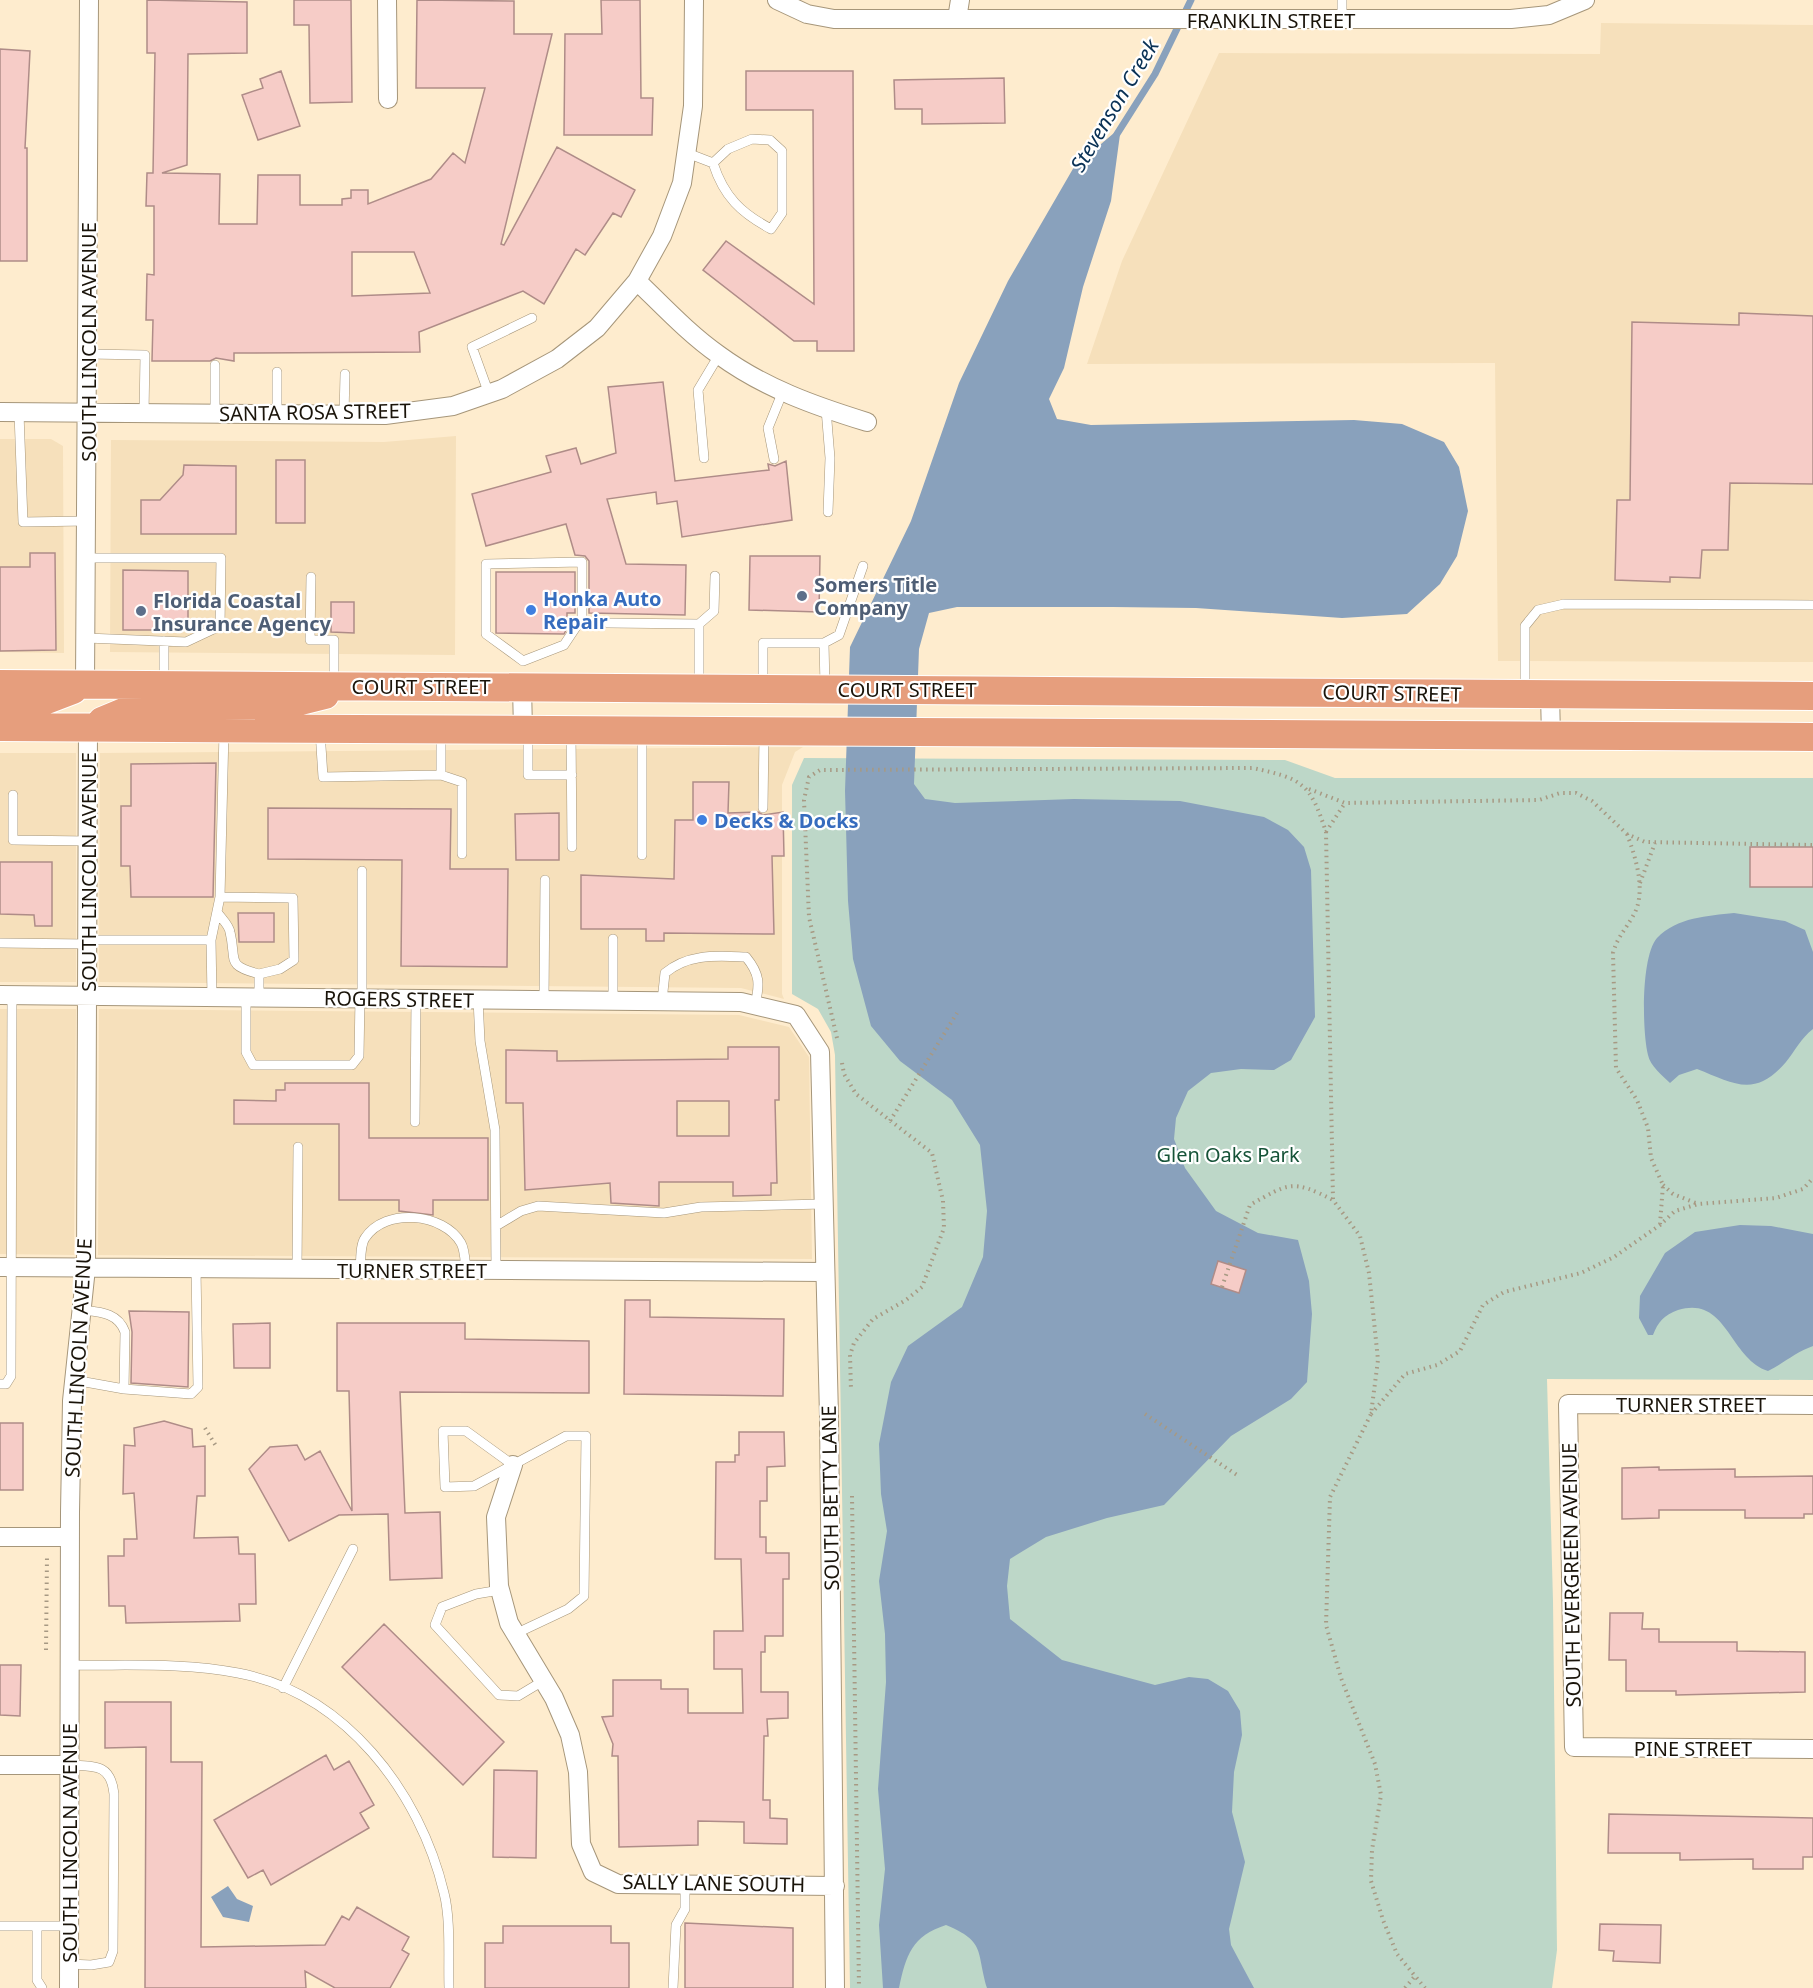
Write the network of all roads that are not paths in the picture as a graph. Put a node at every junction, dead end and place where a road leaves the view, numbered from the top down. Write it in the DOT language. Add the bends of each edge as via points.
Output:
graph roads {
  1 [pos="88,0"];
  2 [pos="387,0"];
  3 [pos="694,0"];
  4 [pos="777,0"];
  5 [pos="960,0"];
  6 [pos="1342,0"];
  7 [pos="1585,0"];
  8 [pos="957,19"];
  9 [pos="1342,20"];
  10 [pos="388,99"];
  11 [pos="687,153"];
  12 [pos="713,163"];
  13 [pos="636,281"];
  14 [pos="532,318"];
  15 [pos="88,354"];
  16 [pos="720,356"];
  17 [pos="214,365"];
  18 [pos="277,372"];
  19 [pos="345,374"];
  20 [pos="783,391"];
  21 [pos="489,394"];
  22 [pos="826,409"];
  23 [pos="0,412"];
  24 [pos="19,413"];
  25 [pos="88,413"];
  26 [pos="144,414"];
  27 [pos="215,414"];
  28 [pos="277,414"];
  29 [pos="344,415"];
  30 [pos="867,422"];
  31 [pos="704,458"];
  32 [pos="774,459"];
  33 [pos="828,513"];
  34 [pos="87,521"];
  35 [pos="87,558"];
  36 [pos="863,566"];
  37 [pos="715,576"];
  38 [pos="311,577"];
  39 [pos="1813,605"];
  40 [pos="608,623"];
  41 [pos="699,624"];
  42 [pos="86,638"];
  43 [pos="164,641"];
  44 [pos="824,643"];
  45 [pos="522,674"];
  46 [pos="0,684"];
  47 [pos="85,684"];
  48 [pos="164,684"];
  49 [pos="334,685"];
  50 [pos="368,685"];
  51 [pos="699,688"];
  52 [pos="762,688"];
  53 [pos="828,688"];
  54 [pos="1538,695"];
  55 [pos="1813,696"];
  56 [pos="0,706"];
  57 [pos="0,727"];
  58 [pos="88,727"];
  59 [pos="224,729"];
  60 [pos="320,729"];
  61 [pos="441,730"];
  62 [pos="525,730"];
  63 [pos="571,731"];
  64 [pos="642,732"];
  65 [pos="765,732"];
  66 [pos="1551,736"];
  67 [pos="1813,737"];
  68 [pos="441,775"];
  69 [pos="572,775"];
  70 [pos="13,795"];
  71 [pos="763,808"];
  72 [pos="88,840"];
  73 [pos="572,847"];
  74 [pos="462,854"];
  75 [pos="642,855"];
  76 [pos="362,871"];
  77 [pos="545,880"];
  78 [pos="220,897"];
  79 [pos="217,912"];
  80 [pos="613,939"];
  81 [pos="211,940"];
  82 [pos="88,942"];
  83 [pos="0,943"];
  84 [pos="259,974"];
  85 [pos="6,995"];
  86 [pos="88,996"];
  87 [pos="212,997"];
  88 [pos="253,997"];
  89 [pos="361,998"];
  90 [pos="416,999"];
  91 [pos="478,999"];
  92 [pos="544,1000"];
  93 [pos="613,1000"];
  94 [pos="662,1001"];
  95 [pos="755,1005"];
  96 [pos="796,1015"];
  97 [pos="415,1122"];
  98 [pos="298,1147"];
  99 [pos="823,1204"];
  100 [pos="496,1226"];
  101 [pos="5,1267"];
  102 [pos="86,1268"];
  103 [pos="196,1269"];
  104 [pos="297,1269"];
  105 [pos="360,1270"];
  106 [pos="466,1270"];
  107 [pos="496,1270"];
  108 [pos="824,1272"];
  109 [pos="81,1310"];
  110 [pos="74,1380"];
  111 [pos="0,1384"];
  112 [pos="123,1389"];
  113 [pos="1568,1404"];
  114 [pos="1813,1405"];
  115 [pos="513,1465"];
  116 [pos="0,1537"];
  117 [pos="70,1537"];
  118 [pos="353,1549"];
  119 [pos="500,1590"];
  120 [pos="515,1634"];
  121 [pos="70,1665"];
  122 [pos="543,1681"];
  123 [pos="283,1688"];
  124 [pos="1574,1748"];
  125 [pos="1813,1749"];
  126 [pos="0,1765"];
  127 [pos="69,1765"];
  128 [pos="685,1884"];
  129 [pos="835,1886"];
  130 [pos="0,1926"];
  131 [pos="37,1926"];
  132 [pos="69,1926"];
  133 [pos="69,1964"];
  134 [pos="42,1988"];
  135 [pos="69,1988"];
  136 [pos="449,1988"];
  137 [pos="673,1988"];
  138 [pos="835,1988"];
  1 -- 15 [label="street, SOUTH LINCOLN AVENUE"];
  2 -- 10 [label="street"];
  3 -- 11 [label="street" via="693,106"];
  4 -- 8 [label="street, FRANKLIN STREET" via="807,14 834,19"];
  5 -- 8 [label="street"];
  6 -- 9 [label="lane"];
  7 -- 9 [label="street, FRANKLIN STREET" via="1549,15 1511,20"];
  8 -- 9 [label="street, FRANKLIN STREET"];
  11 -- 12 [label="lane"];
  11 -- 13 [label="street" via="682,183 666,225"];
  12 -- 12 [label="lane" via="728,149 752,140 770,140 782,151 782,213 771,229 744,215 720,184"];
  13 -- 16 [label="street"];
  13 -- 21 [label="street, SANTA ROSA STREET" via="597,328 556,359"];
  14 -- 21 [label="lane" via="472,347"];
  15 -- 25 [label="street, SOUTH LINCOLN AVENUE"];
  15 -- 26 [label="lane" via="145,355"];
  16 -- 20 [label="street"];
  16 -- 31 [label="lane" via="698,390"];
  17 -- 27 [label="lane"];
  18 -- 28 [label="lane"];
  19 -- 29 [label="lane"];
  20 -- 22 [label="street"];
  20 -- 32 [label="lane" via="768,428"];
  21 -- 29 [label="street, SANTA ROSA STREET" via="453,406 385,415"];
  22 -- 30 [label="street"];
  22 -- 33 [label="lane" via="830,458"];
  23 -- 24 [label="street, SANTA ROSA STREET"];
  24 -- 25 [label="street, SANTA ROSA STREET"];
  24 -- 34 [label="lane" via="23,522"];
  25 -- 26 [label="street, SANTA ROSA STREET"];
  25 -- 34 [label="street, SOUTH LINCOLN AVENUE"];
  26 -- 27 [label="street, SANTA ROSA STREET"];
  27 -- 28 [label="street, SANTA ROSA STREET"];
  28 -- 29 [label="street, SANTA ROSA STREET"];
  34 -- 35 [label="street, SOUTH LINCOLN AVENUE"];
  35 -- 42 [label="street, SOUTH LINCOLN AVENUE"];
  35 -- 43 [label="lane" via="221,558 220,626 186,642"];
  36 -- 44 [label="lane" via="839,635"];
  37 -- 41 [label="lane" via="714,611"];
  38 -- 49 [label="lane" via="310,640 334,640"];
  39 -- 54 [label="lane" via="1564,604 1538,610 1525,626"];
  40 -- 41 [label="lane"];
  41 -- 51 [label="lane"];
  42 -- 43 [label="lane"];
  42 -- 47 [label="street, SOUTH LINCOLN AVENUE"];
  43 -- 48 [label="lane"];
  44 -- 52 [label="lane" via="763,643"];
  44 -- 53 [label="lane"];
  45 -- 45 [label="lane" via="564,645 582,618 582,562 486,564 486,634"];
  45 -- 50 [label="main road, COURT STREET"];
  45 -- 51 [label="main road, COURT STREET"];
  45 -- 62 [label="street"];
  46 -- 47 [label="main road, COURT STREET"];
  47 -- 48 [label="main road, COURT STREET"];
  47 -- 56 [label="main road" via="31,706"];
  48 -- 49 [label="main road, COURT STREET"];
  49 -- 50 [label="main road, COURT STREET"];
  50 -- 58 [label="main road" via="285,705 130,709"];
  51 -- 52 [label="main road, COURT STREET"];
  52 -- 53 [label="main road, COURT STREET"];
  53 -- 54 [label="main road, COURT STREET"];
  54 -- 55 [label="main road, COURT STREET"];
  54 -- 66 [label="street"];
  57 -- 58 [label="main road"];
  58 -- 59 [label="main road"];
  58 -- 72 [label="street, SOUTH LINCOLN AVENUE"];
  59 -- 60 [label="main road"];
  59 -- 78 [label="lane"];
  60 -- 61 [label="main road"];
  60 -- 68 [label="lane" via="323,777"];
  61 -- 62 [label="main road"];
  61 -- 68 [label="lane"];
  62 -- 63 [label="main road"];
  62 -- 69 [label="lane" via="528,776"];
  63 -- 64 [label="main road"];
  63 -- 69 [label="lane"];
  64 -- 65 [label="main road"];
  64 -- 75 [label="lane"];
  65 -- 66 [label="main road"];
  65 -- 71 [label="lane"];
  66 -- 67 [label="main road"];
  68 -- 74 [label="lane" via="462,782"];
  69 -- 73 [label="lane"];
  70 -- 72 [label="lane" via="13,840"];
  72 -- 82 [label="street, SOUTH LINCOLN AVENUE"];
  76 -- 89 [label="lane"];
  77 -- 92 [label="lane"];
  78 -- 79 [label="lane"];
  78 -- 84 [label="lane" via="294,898 294,960 280,969"];
  79 -- 81 [label="lane"];
  79 -- 84 [label="lane" via="230,930 232,961 239,969"];
  80 -- 93 [label="lane"];
  81 -- 82 [label="lane"];
  81 -- 87 [label="lane"];
  82 -- 83 [label="lane"];
  82 -- 86 [label="street, SOUTH LINCOLN AVENUE"];
  84 -- 88 [label="lane"];
  85 -- 86 [label="street, ROGERS STREET"];
  85 -- 101 [label="lane"];
  86 -- 87 [label="street, ROGERS STREET"];
  86 -- 102 [label="street, SOUTH LINCOLN AVENUE"];
  87 -- 88 [label="street, ROGERS STREET"];
  88 -- 89 [label="street, ROGERS STREET"];
  88 -- 89 [label="lane" via="246,1052 252,1065 352,1065 359,1056"];
  89 -- 90 [label="street, ROGERS STREET"];
  90 -- 91 [label="street, ROGERS STREET"];
  90 -- 97 [label="lane"];
  91 -- 92 [label="street, ROGERS STREET"];
  91 -- 100 [label="lane" via="480,1041 495,1130"];
  92 -- 93 [label="street, ROGERS STREET"];
  93 -- 94 [label="street, ROGERS STREET"];
  94 -- 95 [label="street, ROGERS STREET"];
  94 -- 95 [label="lane" via="665,973 674,966 704,956 746,957 758,971 760,985"];
  95 -- 96 [label="street, ROGERS STREET"];
  96 -- 99 [label="street, SOUTH BETTY LANE" via="820,1052"];
  98 -- 104 [label="lane"];
  99 -- 100 [label="lane" via="701,1207 664,1213 538,1206"];
  99 -- 108 [label="street, SOUTH BETTY LANE"];
  100 -- 107 [label="lane"];
  101 -- 102 [label="street, TURNER STREET"];
  101 -- 111 [label="lane" via="11,1376 6,1384"];
  102 -- 103 [label="street, TURNER STREET"];
  102 -- 109 [label="street, SOUTH LINCOLN AVENUE"];
  103 -- 104 [label="street, TURNER STREET"];
  103 -- 112 [label="lane" via="198,1387 191,1394"];
  104 -- 105 [label="street, TURNER STREET"];
  105 -- 106 [label="street, TURNER STREET"];
  105 -- 106 [label="lane" via="363,1240 375,1225 395,1219 423,1218 447,1226 462,1244"];
  106 -- 107 [label="street, TURNER STREET"];
  107 -- 108 [label="street, TURNER STREET"];
  108 -- 129 [label="street, SOUTH BETTY LANE"];
  109 -- 110 [label="street, SOUTH LINCOLN AVENUE"];
  109 -- 112 [label="lane" via="103,1312 122,1323"];
  110 -- 112 [label="lane"];
  110 -- 117 [label="street, SOUTH LINCOLN AVENUE"];
  113 -- 114 [label="street, TURNER STREET"];
  113 -- 124 [label="street, SOUTH EVERGREEN AVENUE"];
  115 -- 115 [label="lane" via="465,1431 443,1431 445,1487 474,1486"];
  115 -- 119 [label="street, SALLY LANE SOUTH" via="496,1517"];
  115 -- 120 [label="lane" via="566,1436 586,1436 584,1596 568,1609"];
  116 -- 117 [label="street"];
  117 -- 121 [label="street, SOUTH LINCOLN AVENUE"];
  118 -- 123 [label="lane"];
  119 -- 120 [label="street, SALLY LANE SOUTH" via="508,1623"];
  119 -- 122 [label="lane" via="442,1607 435,1625 499,1695 518,1696"];
  120 -- 122 [label="street, SALLY LANE SOUTH"];
  121 -- 123 [label="lane" via="169,1666 239,1673"];
  121 -- 127 [label="street, SOUTH LINCOLN AVENUE"];
  122 -- 128 [label="street, SALLY LANE SOUTH" via="570,1735 578,1772 581,1844 594,1872 618,1884"];
  123 -- 136 [label="lane" via="334,1716 376,1755 409,1802 430,1844 445,1895"];
  124 -- 125 [label="street, PINE STREET"];
  126 -- 127 [label="street"];
  127 -- 132 [label="street, SOUTH LINCOLN AVENUE"];
  127 -- 133 [label="lane" via="94,1766 106,1771 112,1779 114,1794 113,1951 109,1962 103,1965"];
  128 -- 129 [label="street, SALLY LANE SOUTH"];
  128 -- 137 [label="lane" via="685,1909 676,1925"];
  129 -- 138 [label="street, SOUTH BETTY LANE"];
  130 -- 131 [label="lane"];
  131 -- 132 [label="lane"];
  131 -- 134 [label="lane" via="37,1980"];
  132 -- 133 [label="street, SOUTH LINCOLN AVENUE"];
  133 -- 135 [label="street, SOUTH LINCOLN AVENUE"];
}
